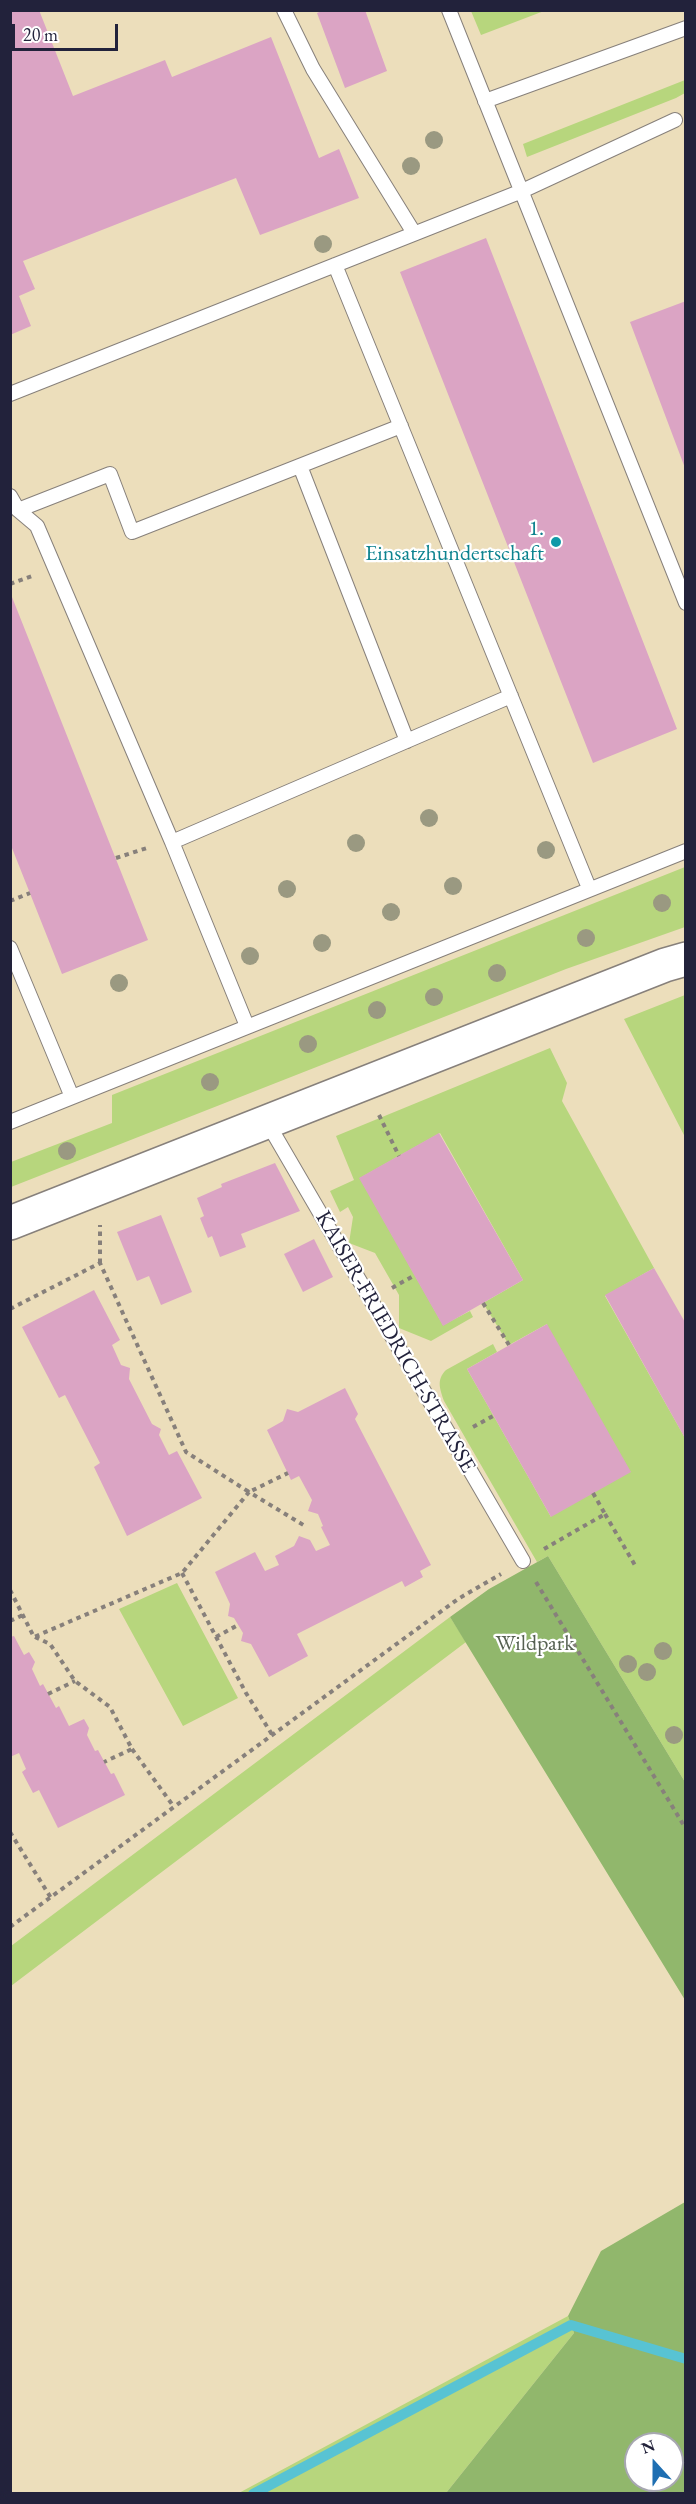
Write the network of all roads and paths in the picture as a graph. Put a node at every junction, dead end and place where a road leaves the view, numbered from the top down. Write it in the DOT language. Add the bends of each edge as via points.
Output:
graph roads {
  1 [pos="284,10"];
  2 [pos="449,10"];
  3 [pos="686,28"];
  4 [pos="485,101"];
  5 [pos="675,120"];
  6 [pos="522,191"];
  7 [pos="414,232"];
  8 [pos="335,265"];
  9 [pos="10,394"];
  10 [pos="401,426"];
  11 [pos="300,466"];
  12 [pos="10,496"];
  13 [pos="18,510"];
  14 [pos="686,603"];
  15 [pos="511,696"];
  16 [pos="407,741"];
  17 [pos="172,842"];
  18 [pos="686,851"];
  19 [pos="116,858"];
  20 [pos="589,888"];
  21 [pos="30,892"];
  22 [pos="10,901"];
  23 [pos="10,948"];
  24 [pos="686,959"];
  25 [pos="248,1026"];
  26 [pos="72,1097"];
  27 [pos="375,1106"];
  28 [pos="10,1122"];
  29 [pos="267,1122"];
  30 [pos="399,1155"];
  31 [pos="10,1223"];
  32 [pos="483,1303"];
  33 [pos="10,1309"];
  34 [pos="509,1345"];
  35 [pos="288,1473"];
  36 [pos="249,1492"];
  37 [pos="593,1493"];
  38 [pos="606,1514"];
  39 [pos="305,1526"];
  40 [pos="523,1561"];
  41 [pos="636,1567"];
  42 [pos="182,1573"];
  43 [pos="10,1590"];
  44 [pos="23,1615"];
  45 [pos="10,1621"];
  46 [pos="238,1625"];
  47 [pos="34,1637"];
  48 [pos="216,1637"];
  49 [pos="75,1681"];
  50 [pos="48,1694"];
  51 [pos="273,1736"];
  52 [pos="132,1749"];
  53 [pos="104,1762"];
  54 [pos="174,1807"];
  55 [pos="686,1829"];
  56 [pos="10,1832"];
  57 [pos="51,1898"];
  58 [pos="10,1927"];
  1 -- 7 [label="lane" via="314,69"];
  2 -- 4 [label="lane"];
  3 -- 4 [label="lane"];
  4 -- 6 [label="lane"];
  5 -- 6 [label="lane"];
  6 -- 7 [label="lane"];
  6 -- 14 [label="lane"];
  7 -- 8 [label="lane"];
  8 -- 9 [label="lane"];
  8 -- 10 [label="lane"];
  10 -- 11 [label="lane"];
  10 -- 15 [label="lane"];
  11 -- 13 [label="lane" via="132,532 110,474"];
  11 -- 16 [label="lane"];
  12 -- 13 [label="lane"];
  13 -- 17 [label="lane" via="38,526"];
  15 -- 16 [label="lane"];
  15 -- 20 [label="lane"];
  16 -- 17 [label="lane"];
  17 -- 19 [label="path"];
  17 -- 25 [label="lane"];
  18 -- 20 [label="lane"];
  20 -- 25 [label="lane"];
  21 -- 22 [label="path"];
  23 -- 26 [label="lane"];
  24 -- 29 [label="street"];
  25 -- 26 [label="lane"];
  26 -- 28 [label="lane"];
  27 -- 30 [label="path"];
  29 -- 31 [label="street"];
  29 -- 40 [label="lane, KAISER-FRIEDRICH-STRASSE"];
  32 -- 34 [label="path"];
  33 -- 36 [label="path" via="100,1263 186,1452"];
  35 -- 36 [label="path"];
  36 -- 39 [label="path"];
  36 -- 42 [label="path"];
  37 -- 38 [label="path"];
  38 -- 40 [label="path"];
  38 -- 41 [label="path"];
  40 -- 51 [label="path" via="458,1599"];
  40 -- 55 [label="path"];
  42 -- 47 [label="path"];
  42 -- 48 [label="path"];
  43 -- 44 [label="path"];
  44 -- 45 [label="path"];
  44 -- 47 [label="path"];
  46 -- 48 [label="path"];
  47 -- 49 [label="path" via="50,1644"];
  48 -- 51 [label="path"];
  49 -- 50 [label="path"];
  49 -- 52 [label="path" via="110,1707"];
  51 -- 54 [label="path"];
  52 -- 53 [label="path"];
  52 -- 54 [label="path"];
  54 -- 57 [label="path"];
  56 -- 57 [label="path"];
  57 -- 58 [label="path"];
}
